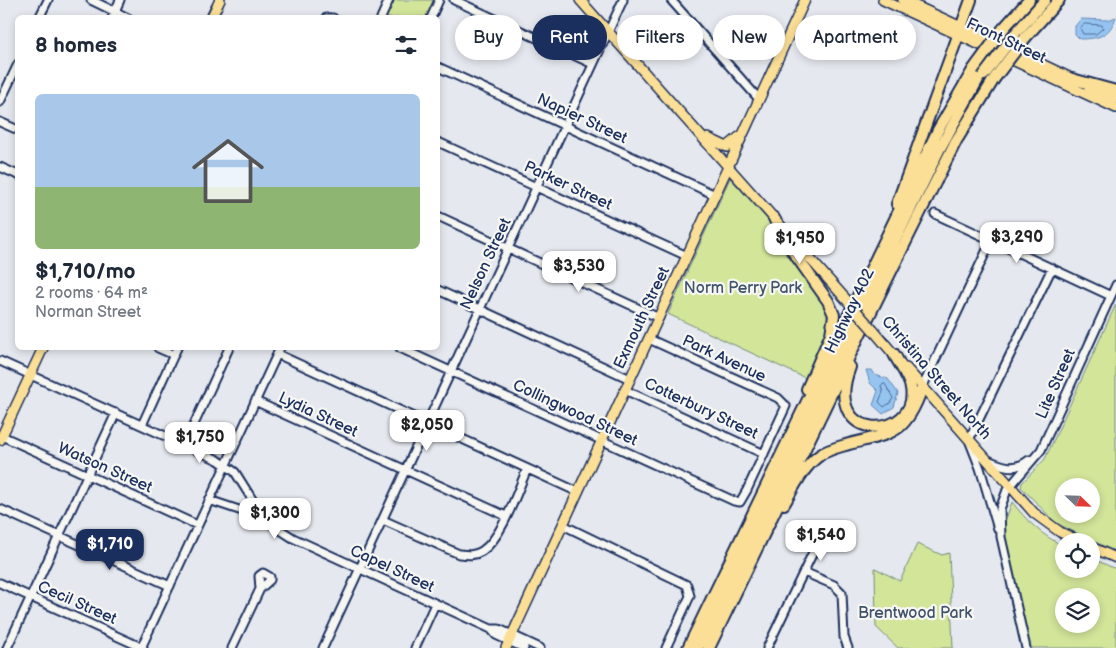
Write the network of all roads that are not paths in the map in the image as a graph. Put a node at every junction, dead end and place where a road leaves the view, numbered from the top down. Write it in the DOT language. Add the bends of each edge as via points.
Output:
graph roads {
  1 [pos="48,0"];
  2 [pos="91,0"];
  3 [pos="120,0"];
  4 [pos="220,0"];
  5 [pos="389,0"];
  6 [pos="439,0"];
  7 [pos="454,0"];
  8 [pos="580,0"];
  9 [pos="623,0"];
  10 [pos="671,0"];
  11 [pos="805,0"];
  12 [pos="883,0"];
  13 [pos="903,0"];
  14 [pos="971,0"];
  15 [pos="1020,0"];
  16 [pos="1029,0"];
  17 [pos="1040,0"];
  18 [pos="1045,0"];
  19 [pos="1050,0"];
  20 [pos="1059,0"];
  21 [pos="113,14"];
  22 [pos="40,15"];
  23 [pos="212,15"];
  24 [pos="382,15"];
  25 [pos="432,15"];
  26 [pos="608,31"];
  27 [pos="960,31"];
  28 [pos="1012,33"];
  29 [pos="593,64"];
  30 [pos="440,68"];
  31 [pos="15,70"];
  32 [pos="984,75"];
  33 [pos="1072,79"];
  34 [pos="1116,91"];
  35 [pos="758,98"];
  36 [pos="1116,99"];
  37 [pos="0,102"];
  38 [pos="1116,108"];
  39 [pos="0,122"];
  40 [pos="565,126"];
  41 [pos="15,129"];
  42 [pos="744,129"];
  43 [pos="698,130"];
  44 [pos="440,143"];
  45 [pos="728,166"];
  46 [pos="0,167"];
  47 [pos="15,174"];
  48 [pos="536,187"];
  49 [pos="715,195"];
  50 [pos="935,214"];
  51 [pos="440,217"];
  52 [pos="774,218"];
  53 [pos="992,239"];
  54 [pos="508,249"];
  55 [pos="687,256"];
  56 [pos="1052,268"];
  57 [pos="1116,285"];
  58 [pos="440,291"];
  59 [pos="1111,296"];
  60 [pos="874,308"];
  61 [pos="480,310"];
  62 [pos="659,318"];
  63 [pos="839,338"];
  64 [pos="649,339"];
  65 [pos="42,350"];
  66 [pos="228,350"];
  67 [pos="404,350"];
  68 [pos="175,351"];
  69 [pos="278,351"];
  70 [pos="894,354"];
  71 [pos="0,361"];
  72 [pos="452,372"];
  73 [pos="30,375"];
  74 [pos="630,379"];
  75 [pos="922,388"];
  76 [pos="625,390"];
  77 [pos="255,401"];
  78 [pos="116,413"];
  79 [pos="428,424"];
  80 [pos="142,425"];
  81 [pos="1,438"];
  82 [pos="969,440"];
  83 [pos="602,441"];
  84 [pos="1044,443"];
  85 [pos="185,444"];
  86 [pos="764,454"];
  87 [pos="986,458"];
  88 [pos="226,465"];
  89 [pos="527,469"];
  90 [pos="406,471"];
  91 [pos="87,474"];
  92 [pos="1010,486"];
  93 [pos="578,492"];
  94 [pos="209,500"];
  95 [pos="0,509"];
  96 [pos="242,511"];
  97 [pos="506,516"];
  98 [pos="382,520"];
  99 [pos="197,525"];
  100 [pos="563,525"];
  101 [pos="1065,533"];
  102 [pos="59,536"];
  103 [pos="1001,537"];
  104 [pos="817,544"];
  105 [pos="1100,551"];
  106 [pos="1116,558"];
  107 [pos="360,569"];
  108 [pos="804,572"];
  109 [pos="744,578"];
  110 [pos="0,583"];
  111 [pos="170,586"];
  112 [pos="260,589"];
  113 [pos="715,593"];
  114 [pos="30,597"];
  115 [pos="435,604"];
  116 [pos="509,641"];
  117 [pos="7,648"];
  118 [pos="142,648"];
  119 [pos="232,648"];
  120 [pos="324,648"];
  121 [pos="415,648"];
  122 [pos="524,648"];
  123 [pos="540,648"];
  124 [pos="666,648"];
  125 [pos="688,648"];
  126 [pos="698,648"];
  127 [pos="703,648"];
  128 [pos="709,648"];
  129 [pos="767,648"];
  130 [pos="848,648"];
  131 [pos="1026,648"];
  1 -- 22 [label="street"];
  2 -- 21 [label="street"];
  3 -- 21 [label="street"];
  4 -- 23 [label="main road"];
  5 -- 24 [label="street"];
  6 -- 25 [label="street"];
  7 -- 29 [label="street"];
  8 -- 26 [label="main road, Christina Street North"];
  9 -- 26 [label="street, Nelson Street"];
  10 -- 35 [label="street"];
  11 -- 35 [label="main road, Exmouth Street"];
  12 -- 27 [label="main road, Front Street"];
  13 -- 27 [label="main road, Front Street"];
  14 -- 27 [label="highway"];
  15 -- 28 [label="highway"];
  16 -- 28 [label="highway, Highway 402"];
  17 -- 28 [label="highway"];
  18 -- 28 [label="highway, Highway 402"];
  19 -- 28 [label="highway"];
  20 -- 28 [label="highway"];
  26 -- 29 [label="street, Nelson Street"];
  26 -- 43 [label="main road, Christina Street North"];
  27 -- 33 [label="main road, Front Street"];
  27 -- 38 [label="main road, Front Street"];
  27 -- 63 [label="highway" via="898,201"];
  28 -- 32 [label="highway, Highway 402, bridge"];
  28 -- 32 [label="highway, Highway 402, bridge" via="980,60"];
  29 -- 40 [label="street, Nelson Street"];
  30 -- 40 [label="street, Napier Street"];
  31 -- 37 [label="street"];
  32 -- 60 [label="highway" via="960,135"];
  32 -- 63 [label="highway, Highway 402" via="938,130"];
  32 -- 126 [label="highway" via="939,150"];
  32 -- 127 [label="highway, Highway 402" via="943,152"];
  33 -- 34 [label="highway"];
  33 -- 36 [label="main road, Front Street"];
  35 -- 42 [label="main road, Exmouth Street"];
  39 -- 41 [label="street"];
  40 -- 48 [label="street, Nelson Street"];
  40 -- 49 [label="street, Napier Street"];
  42 -- 43 [label="main road" via="736,142 727,147"];
  42 -- 45 [label="main road, Exmouth Street"];
  43 -- 45 [label="main road, Christina Street North"];
  44 -- 48 [label="street, Parker Street"];
  45 -- 49 [label="main road, Exmouth Street"];
  45 -- 52 [label="main road, Christina Street North"];
  46 -- 47 [label="street"];
  48 -- 54 [label="street, Nelson Street"];
  48 -- 55 [label="street, Parker Street"];
  49 -- 55 [label="main road, Exmouth Street"];
  50 -- 53 [label="street"];
  51 -- 54 [label="street"];
  52 -- 70 [label="main road, Christina Street North, bridge"];
  52 -- 113 [label="highway" via="782,236 828,301 833,310 834,324"];
  53 -- 56 [label="street"];
  53 -- 75 [label="street"];
  54 -- 61 [label="street, Nelson Street"];
  54 -- 62 [label="street"];
  55 -- 62 [label="main road, Exmouth Street"];
  56 -- 59 [label="street"];
  56 -- 82 [label="street"];
  57 -- 59 [label="street, Lite Street"];
  58 -- 61 [label="street, Cotterbury Street"];
  59 -- 84 [label="street, Lite Street"];
  60 -- 70 [label="highway" via="844,388 847,410 864,425 876,428 889,426 900,419 908,406 912,395 910,385"];
  60 -- 109 [label="highway"];
  61 -- 72 [label="street, Nelson Street"];
  61 -- 74 [label="street, Cotterbury Street"];
  62 -- 64 [label="main road, Exmouth Street"];
  63 -- 113 [label="highway, Highway 402"];
  64 -- 74 [label="main road, Exmouth Street"];
  64 -- 86 [label="street, Park Avenue" via="778,398 786,406"];
  65 -- 73 [label="main road"];
  66 -- 85 [label="street"];
  67 -- 72 [label="street, Collingwood Street"];
  68 -- 80 [label="street"];
  69 -- 77 [label="street"];
  69 -- 79 [label="street"];
  70 -- 75 [label="main road, Christina Street North"];
  71 -- 73 [label="street"];
  72 -- 79 [label="street, Nelson Street"];
  72 -- 83 [label="street, Collingwood Street"];
  73 -- 78 [label="street"];
  73 -- 81 [label="main road"];
  74 -- 76 [label="main road, Exmouth Street"];
  75 -- 82 [label="main road, Christina Street North"];
  75 -- 109 [label="highway" via="915,408 900,428 828,451 806,468"];
  76 -- 83 [label="main road, Exmouth Street"];
  76 -- 86 [label="street, Cotterbury Street"];
  77 -- 88 [label="street"];
  77 -- 90 [label="street, Lydia Street"];
  78 -- 80 [label="street"];
  78 -- 91 [label="street"];
  79 -- 89 [label="street"];
  79 -- 90 [label="street, Nelson Street"];
  80 -- 85 [label="street"];
  81 -- 91 [label="street, Watson Street"];
  82 -- 87 [label="main road, Christina Street North"];
  82 -- 103 [label="street"];
  83 -- 86 [label="street, Collingwood Street" via="734,502 740,502"];
  83 -- 93 [label="main road, Exmouth Street"];
  84 -- 87 [label="street" via="1035,455 1019,466 1003,466"];
  84 -- 92 [label="street, Lite Street" via="1034,460"];
  85 -- 88 [label="street"];
  87 -- 92 [label="main road, Christina Street North"];
  88 -- 94 [label="street"];
  88 -- 107 [label="street, Capel Street" via="235,472 265,520 293,538"];
  89 -- 93 [label="street"];
  89 -- 97 [label="street"];
  90 -- 97 [label="street, Lydia Street"];
  90 -- 98 [label="street, Nelson Street"];
  91 -- 99 [label="street, Watson Street"];
  91 -- 102 [label="street"];
  92 -- 101 [label="main road, Christina Street North" via="1042,520"];
  92 -- 103 [label="street, Lite Street" via="1000,509"];
  93 -- 100 [label="main road, Exmouth Street"];
  94 -- 96 [label="street"];
  94 -- 99 [label="street"];
  95 -- 102 [label="street"];
  97 -- 98 [label="street" via="493,542 481,552 471,555 459,554"];
  98 -- 107 [label="street, Nelson Street"];
  99 -- 111 [label="street"];
  100 -- 116 [label="main road, Exmouth Street"];
  100 -- 124 [label="street" via="687,584 690,596"];
  102 -- 111 [label="street"];
  102 -- 114 [label="street"];
  103 -- 131 [label="street"];
  104 -- 108 [label="street"];
  105 -- 106 [label="main road"];
  107 -- 115 [label="street, Capel Street"];
  107 -- 120 [label="street, Nelson Street"];
  108 -- 129 [label="street"];
  108 -- 130 [label="street" via="834,585 842,593 844,637"];
  109 -- 128 [label="highway"];
  110 -- 114 [label="street, Cecil Street"];
  111 -- 118 [label="street"];
  112 -- 119 [label="street"];
  113 -- 125 [label="highway, Highway 402"];
  114 -- 117 [label="street"];
  114 -- 118 [label="street, Cecil Street"];
  115 -- 116 [label="street, Capel Street" via="499,629"];
  115 -- 121 [label="street"];
  116 -- 122 [label="street, Capel Street"];
  116 -- 123 [label="street, Capel Street"];
}
